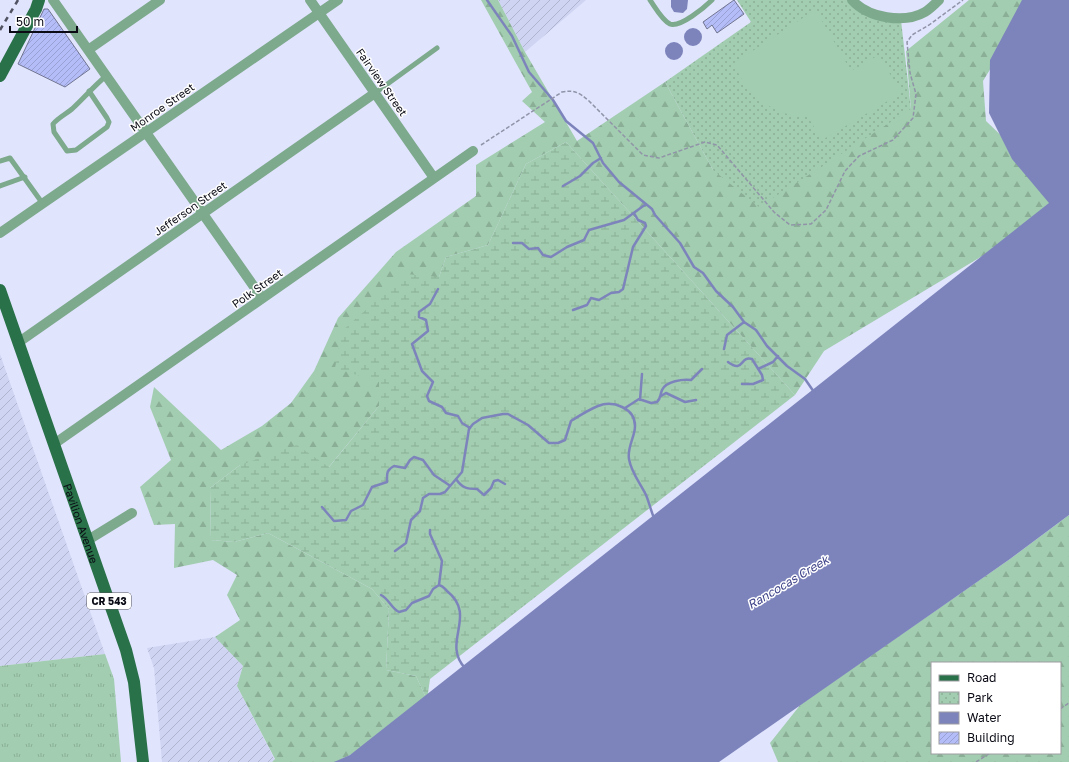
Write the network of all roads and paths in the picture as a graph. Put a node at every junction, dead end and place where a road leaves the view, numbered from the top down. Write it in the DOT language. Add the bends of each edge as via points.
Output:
graph roads {
  1 [pos="34,0"];
  2 [pos="39,0"];
  3 [pos="53,0"];
  4 [pos="160,0"];
  5 [pos="310,0"];
  6 [pos="338,0"];
  7 [pos="650,0"];
  8 [pos="712,0"];
  9 [pos="852,0"];
  10 [pos="939,0"];
  11 [pos="963,0"];
  12 [pos="319,13"];
  13 [pos="437,48"];
  14 [pos="88,50"];
  15 [pos="0,60"];
  16 [pos="0,76"];
  17 [pos="106,76"];
  18 [pos="88,91"];
  19 [pos="375,93"];
  20 [pos="146,132"];
  21 [pos="472,151"];
  22 [pos="0,161"];
  23 [pos="25,177"];
  24 [pos="434,178"];
  25 [pos="0,186"];
  26 [pos="42,204"];
  27 [pos="202,214"];
  28 [pos="0,233"];
  29 [pos="0,290"];
  30 [pos="262,298"];
  31 [pos="19,342"];
  32 [pos="54,444"];
  33 [pos="132,513"];
  34 [pos="88,540"];
  35 [pos="988,754"];
  36 [pos="143,762"];
  37 [pos="976,762"];
  1 -- 15 [label="main road"];
  2 -- 16 [label="main road"];
  3 -- 14 [label="street"];
  4 -- 14 [label="street"];
  5 -- 12 [label="street, Fairview Street"];
  6 -- 12 [label="street, Monroe Street"];
  7 -- 8 [label="lane" via="671,24 678,24"];
  9 -- 10 [label="street" via="878,16 904,19 926,12"];
  11 -- 21 [label="path" via="912,35 907,42 910,73 916,94 913,118 893,140 859,156 845,171 826,210 811,224 790,225 774,212 717,145 705,142 659,158 643,155 580,93 573,90 557,95"];
  12 -- 19 [label="street, Fairview Street"];
  12 -- 20 [label="street, Monroe Street"];
  13 -- 19 [label="lane"];
  14 -- 17 [label="street"];
  17 -- 18 [label="lane"];
  17 -- 20 [label="street"];
  18 -- 18 [label="lane" via="107,118 107,127 76,150 67,151 54,132 53,124 75,107"];
  19 -- 24 [label="street, Fairview Street"];
  19 -- 27 [label="street, Jefferson Street"];
  20 -- 26 [label="street, Monroe Street"];
  20 -- 27 [label="street"];
  21 -- 24 [label="street, Polk Street"];
  22 -- 23 [label="lane" via="10,158"];
  23 -- 25 [label="lane"];
  23 -- 26 [label="lane"];
  24 -- 30 [label="street, Polk Street"];
  26 -- 28 [label="street, Monroe Street"];
  27 -- 30 [label="street"];
  27 -- 31 [label="street, Jefferson Street"];
  29 -- 31 [label="main road, Pavilion Avenue / CR 543"];
  30 -- 32 [label="street, Polk Street"];
  31 -- 32 [label="main road, Pavilion Avenue / CR 543"];
  32 -- 34 [label="main road, Pavilion Avenue / CR 543"];
  33 -- 34 [label="street"];
  34 -- 36 [label="main road, Pavilion Avenue / CR 543" via="126,650 134,682"];
  35 -- 37 [label="path"];
}
